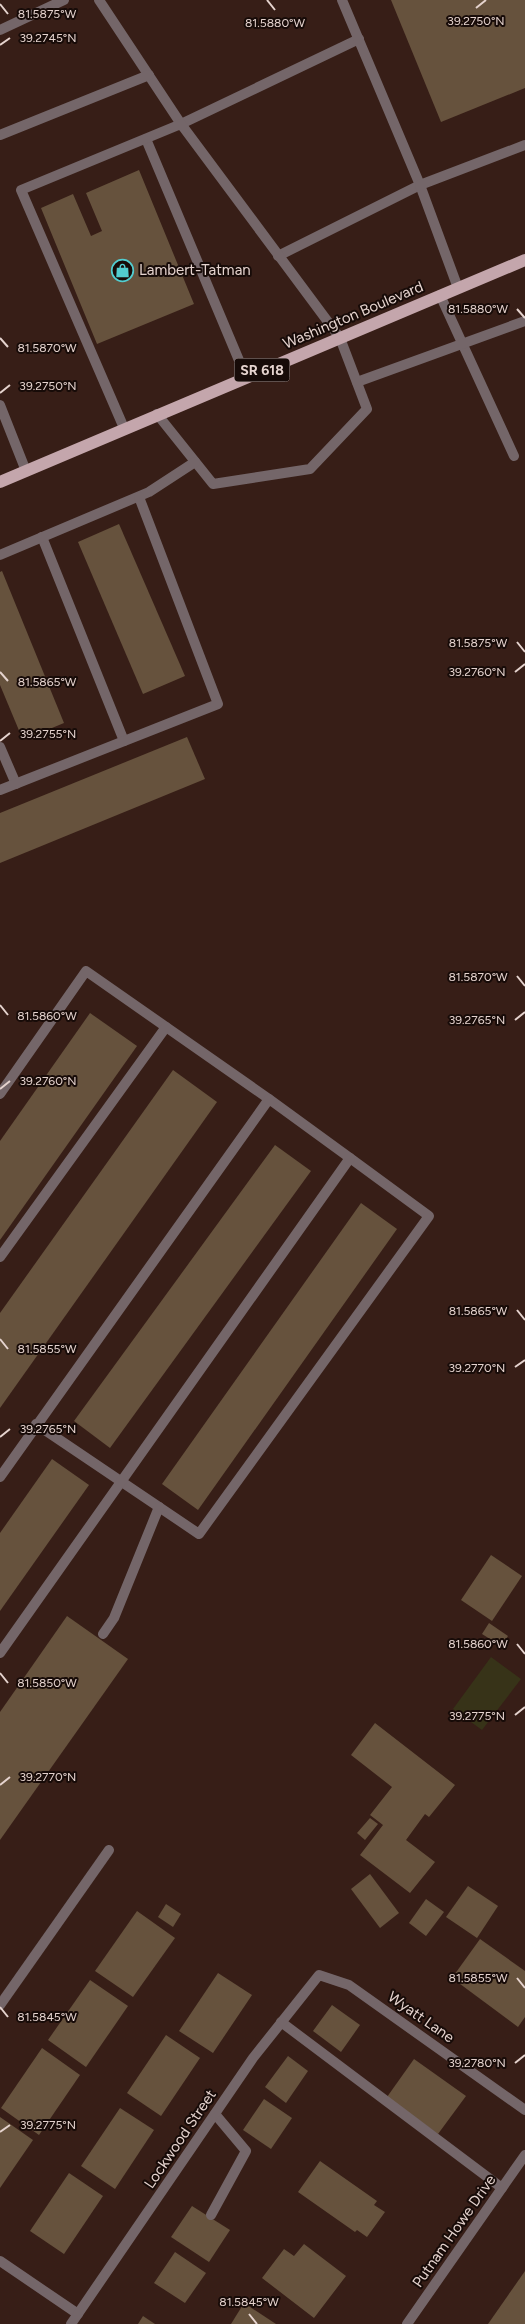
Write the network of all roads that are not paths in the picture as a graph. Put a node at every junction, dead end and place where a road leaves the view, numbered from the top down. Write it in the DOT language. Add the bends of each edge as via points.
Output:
graph roads {
  1 [pos="64,0"];
  2 [pos="99,0"];
  3 [pos="342,0"];
  4 [pos="0,30"];
  5 [pos="359,39"];
  6 [pos="149,75"];
  7 [pos="181,124"];
  8 [pos="0,135"];
  9 [pos="146,139"];
  10 [pos="525,145"];
  11 [pos="420,185"];
  12 [pos="278,256"];
  13 [pos="525,260"];
  14 [pos="458,288"];
  15 [pos="440,295"];
  16 [pos="525,322"];
  17 [pos="340,338"];
  18 [pos="463,345"];
  19 [pos="246,377"];
  20 [pos="357,382"];
  21 [pos="0,405"];
  22 [pos="157,414"];
  23 [pos="124,428"];
  24 [pos="514,456"];
  25 [pos="195,462"];
  26 [pos="26,471"];
  27 [pos="0,482"];
  28 [pos="138,497"];
  29 [pos="42,537"];
  30 [pos="0,555"];
  31 [pos="124,741"];
  32 [pos="0,747"];
  33 [pos="16,784"];
  34 [pos="0,790"];
  35 [pos="166,1027"];
  36 [pos="0,1094"];
  37 [pos="269,1099"];
  38 [pos="350,1158"];
  39 [pos="0,1258"];
  40 [pos="36,1424"];
  41 [pos="0,1477"];
  42 [pos="121,1482"];
  43 [pos="159,1507"];
  44 [pos="102,1634"];
  45 [pos="0,1653"];
  46 [pos="109,1850"];
  47 [pos="319,1975"];
  48 [pos="0,2005"];
  49 [pos="280,2022"];
  50 [pos="525,2110"];
  51 [pos="215,2114"];
  52 [pos="524,2157"];
  53 [pos="502,2188"];
  54 [pos="211,2215"];
  55 [pos="0,2262"];
  56 [pos="78,2314"];
  57 [pos="71,2324"];
  58 [pos="407,2324"];
  1 -- 4 [label="street"];
  2 -- 6 [label="street"];
  3 -- 5 [label="street"];
  5 -- 7 [label="street"];
  5 -- 11 [label="street"];
  6 -- 7 [label="street"];
  6 -- 8 [label="street"];
  7 -- 9 [label="street"];
  7 -- 12 [label="street"];
  9 -- 19 [label="street"];
  9 -- 23 [label="street" via="21,190"];
  10 -- 11 [label="street"];
  11 -- 12 [label="street"];
  11 -- 14 [label="street"];
  12 -- 17 [label="street"];
  13 -- 14 [label="main road, Washington Boulevard / SR 618"];
  14 -- 15 [label="main road, Washington Boulevard / SR 618"];
  15 -- 17 [label="main road, Washington Boulevard / SR 618"];
  15 -- 18 [label="street"];
  16 -- 18 [label="street"];
  17 -- 19 [label="main road, Washington Boulevard / SR 618"];
  17 -- 20 [label="street"];
  18 -- 20 [label="street"];
  18 -- 24 [label="street"];
  19 -- 22 [label="main road, Washington Boulevard / SR 618"];
  20 -- 25 [label="street" via="367,409 310,469 213,484"];
  21 -- 26 [label="street"];
  22 -- 23 [label="main road, Washington Boulevard / SR 618"];
  22 -- 25 [label="street"];
  23 -- 26 [label="main road, Washington Boulevard / SR 618"];
  25 -- 28 [label="street"];
  26 -- 27 [label="main road, Washington Boulevard / SR 618"];
  28 -- 29 [label="street"];
  28 -- 31 [label="street" via="218,704"];
  29 -- 30 [label="street"];
  29 -- 31 [label="street"];
  31 -- 33 [label="street"];
  32 -- 33 [label="street"];
  33 -- 34 [label="street"];
  35 -- 36 [label="street" via="86,971"];
  35 -- 37 [label="street"];
  35 -- 39 [label="street"];
  37 -- 38 [label="street"];
  37 -- 40 [label="street"];
  38 -- 42 [label="street"];
  38 -- 43 [label="street" via="429,1216 199,1534"];
  40 -- 41 [label="street"];
  40 -- 42 [label="street"];
  42 -- 43 [label="street"];
  42 -- 45 [label="street"];
  43 -- 44 [label="street" via="114,1618"];
  46 -- 48 [label="street"];
  47 -- 49 [label="street, Lockwood Street"];
  47 -- 50 [label="street, Wyatt Lane" via="350,1985"];
  49 -- 51 [label="street, Lockwood Street"];
  49 -- 53 [label="street"];
  51 -- 54 [label="street" via="246,2151"];
  51 -- 56 [label="street, Lockwood Street"];
  52 -- 53 [label="street, Putnam Howe Drive"];
  53 -- 58 [label="street, Putnam Howe Drive"];
  55 -- 56 [label="street"];
  56 -- 57 [label="street, Lockwood Street"];
}
